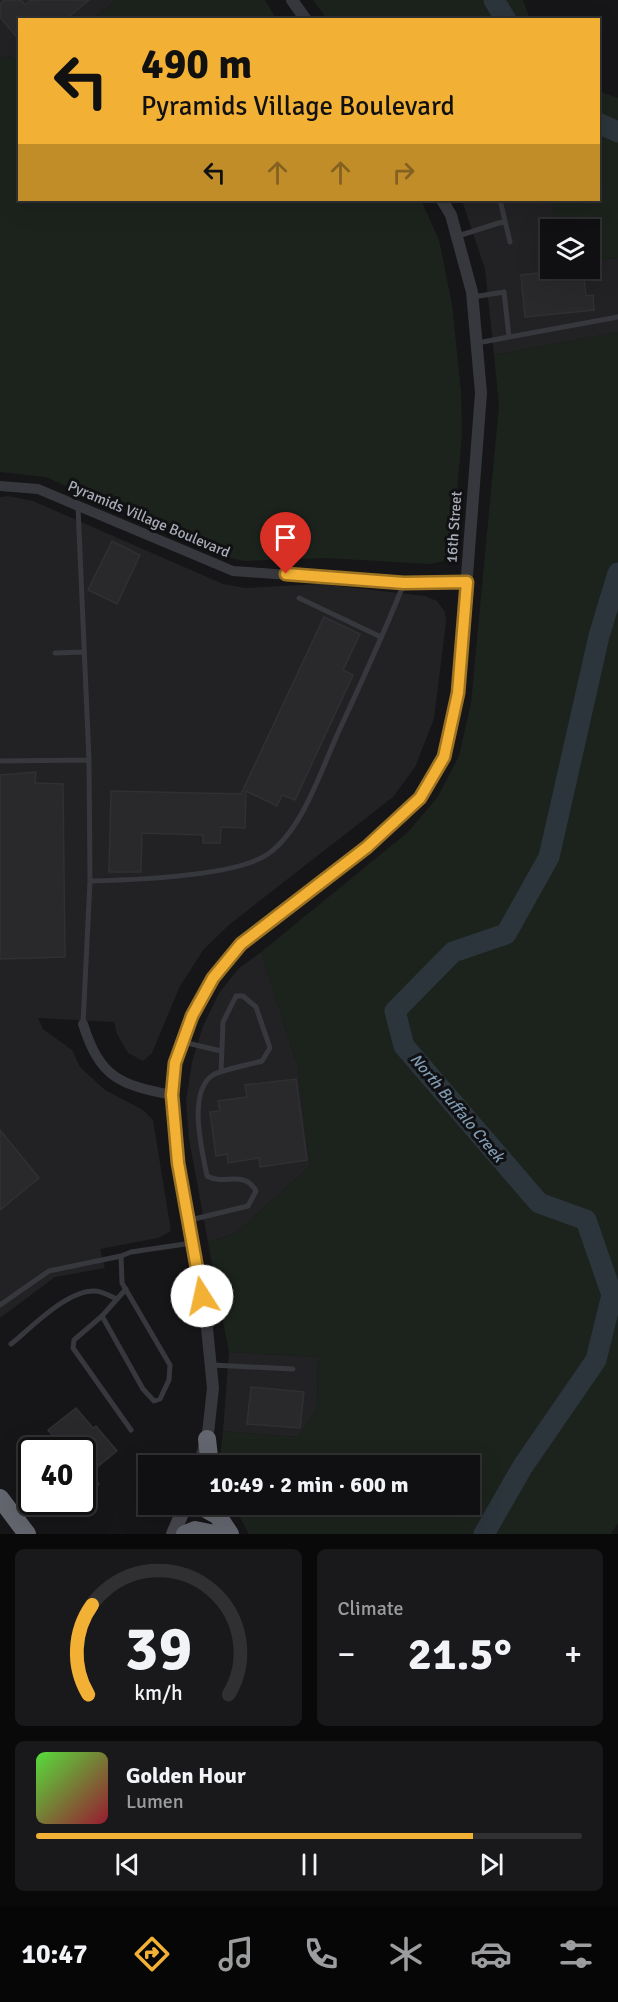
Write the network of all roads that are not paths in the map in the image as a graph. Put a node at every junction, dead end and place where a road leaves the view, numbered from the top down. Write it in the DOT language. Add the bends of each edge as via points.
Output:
graph roads {
  1 [pos="292,0"];
  2 [pos="305,18"];
  3 [pos="443,201"];
  4 [pos="500,201"];
  5 [pos="505,221"];
  6 [pos="457,236"];
  7 [pos="510,243"];
  8 [pos="473,297"];
  9 [pos="618,317"];
  10 [pos="509,337"];
  11 [pos="477,343"];
  12 [pos="0,486"];
  13 [pos="78,507"];
  14 [pos="467,582"];
  15 [pos="404,583"];
  16 [pos="299,598"];
  17 [pos="381,637"];
  18 [pos="84,652"];
  19 [pos="55,653"];
  20 [pos="89,760"];
  21 [pos="0,761"];
  22 [pos="90,880"];
  23 [pos="83,1024"];
  24 [pos="183,1042"];
  25 [pos="221,1051"];
  26 [pos="221,1072"];
  27 [pos="172,1095"];
  28 [pos="188,1220"];
  29 [pos="192,1243"];
  30 [pos="121,1256"];
  31 [pos="126,1289"];
  32 [pos="117,1299"];
  33 [pos="0,1305"];
  34 [pos="102,1316"];
  35 [pos="11,1344"];
  36 [pos="211,1365"];
  37 [pos="293,1370"];
  38 [pos="131,1430"];
  39 [pos="207,1439"];
  40 [pos="202,1455"];
  41 [pos="209,1455"];
  42 [pos="0,1498"];
  43 [pos="181,1515"];
  44 [pos="200,1515"];
  45 [pos="216,1515"];
  46 [pos="224,1515"];
  47 [pos="27,1534"];
  48 [pos="173,1534"];
  49 [pos="184,1534"];
  50 [pos="216,1534"];
  51 [pos="231,1534"];
  1 -- 2 [label="street"];
  3 -- 6 [label="street, 16th Street"];
  4 -- 5 [label="lane"];
  5 -- 6 [label="lane"];
  5 -- 7 [label="lane"];
  6 -- 8 [label="street, 16th Street"];
  8 -- 10 [label="lane" via="504,292"];
  8 -- 11 [label="street, 16th Street"];
  9 -- 10 [label="lane"];
  10 -- 11 [label="lane"];
  11 -- 14 [label="street, 16th Street" via="481,393"];
  12 -- 13 [label="street, Pyramids Village Boulevard" via="38,489"];
  13 -- 15 [label="street, Pyramids Village Boulevard" via="233,571"];
  13 -- 18 [label="lane"];
  14 -- 15 [label="street, Pyramids Village Boulevard"];
  14 -- 24 [label="street, 16th Street" via="456,703 444,757 420,798 367,847 241,944 213,978"];
  15 -- 17 [label="lane"];
  16 -- 17 [label="lane"];
  17 -- 22 [label="lane" via="310,795 289,832 268,854 231,867 170,877"];
  18 -- 19 [label="lane"];
  18 -- 20 [label="lane"];
  20 -- 21 [label="lane"];
  20 -- 22 [label="lane"];
  22 -- 23 [label="lane"];
  23 -- 27 [label="street" via="100,1064 113,1076 138,1089"];
  24 -- 25 [label="lane"];
  24 -- 27 [label="street, 16th Street" via="175,1063"];
  25 -- 26 [label="lane"];
  25 -- 26 [label="lane" via="223,1023 236,996 243,996 256,1007 270,1048 262,1061"];
  26 -- 28 [label="lane" via="202,1087 199,1100 207,1176 239,1177 256,1191 248,1206"];
  27 -- 28 [label="street, 16th Street"];
  28 -- 29 [label="street, 16th Street"];
  29 -- 30 [label="lane"];
  29 -- 36 [label="street, 16th Street"];
  30 -- 31 [label="lane" via="122,1283"];
  30 -- 33 [label="lane" via="49,1271"];
  31 -- 32 [label="lane"];
  31 -- 34 [label="lane" via="170,1365 169,1380 160,1399 154,1401 143,1389"];
  32 -- 34 [label="lane"];
  32 -- 35 [label="lane" via="95,1291 80,1294 60,1304"];
  34 -- 38 [label="lane" via="74,1340 73,1348"];
  36 -- 37 [label="lane"];
  36 -- 39 [label="street, 16th Street" via="213,1388"];
  39 -- 40 [label="street, 16th Street"];
  39 -- 41 [label="highway"];
  42 -- 47 [label="highway"];
  43 -- 48 [label="main road"];
  44 -- 50 [label="highway"];
  45 -- 51 [label="highway"];
  46 -- 51 [label="highway"];
  49 -- 50 [label="highway" via="195,1530"];
}
